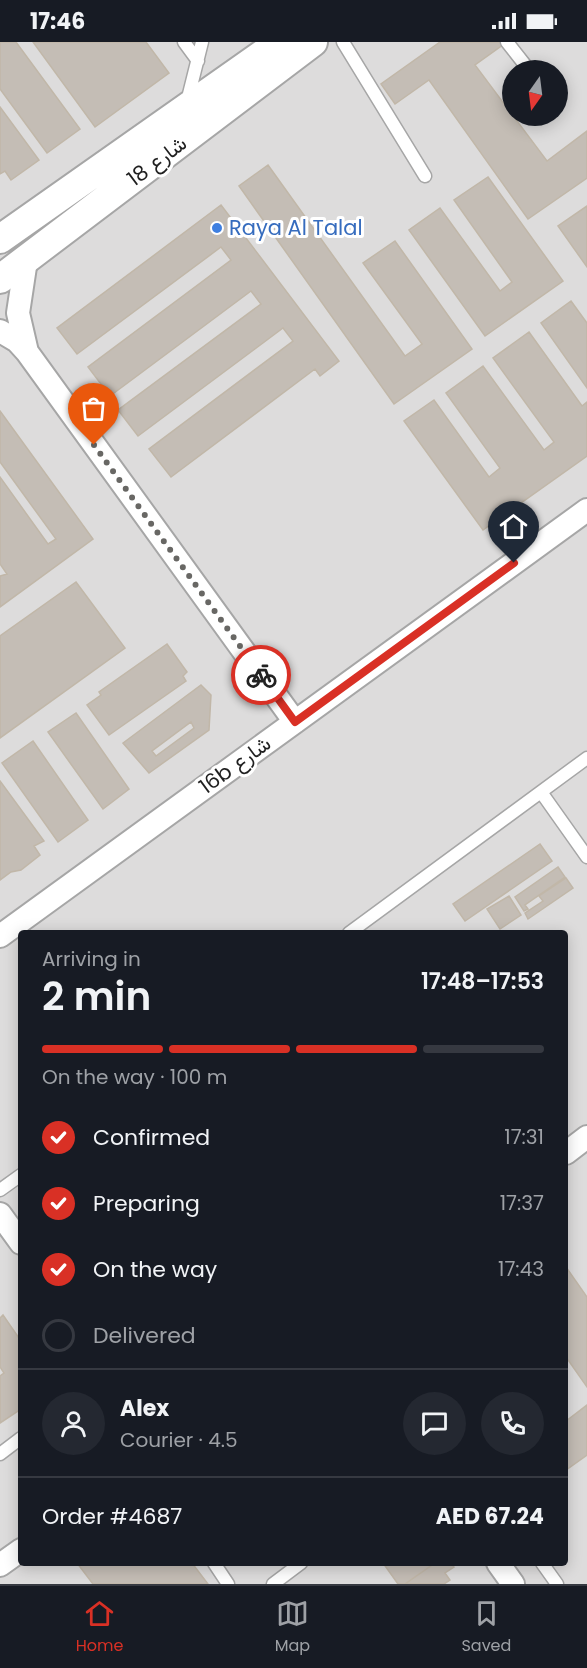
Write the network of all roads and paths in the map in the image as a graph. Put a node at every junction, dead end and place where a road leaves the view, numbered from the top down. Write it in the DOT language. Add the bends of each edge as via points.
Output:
graph roads {
  1 [pos="184,42"];
  2 [pos="202,42"];
  3 [pos="280,42"];
  4 [pos="313,42"];
  5 [pos="343,42"];
  6 [pos="507,42"];
  7 [pos="521,60"];
  8 [pos="198,61"];
  9 [pos="186,108"];
  10 [pos="425,176"];
  11 [pos="0,239"];
  12 [pos="26,260"];
  13 [pos="0,279"];
  14 [pos="0,331"];
  15 [pos="27,352"];
  16 [pos="587,510"];
  17 [pos="295,722"];
  18 [pos="587,758"];
  19 [pos="541,792"];
  20 [pos="587,857"];
  21 [pos="353,930"];
  22 [pos="0,936"];
  23 [pos="587,1137"];
  24 [pos="568,1151"];
  25 [pos="18,1177"];
  26 [pos="0,1190"];
  27 [pos="0,1214"];
  28 [pos="18,1240"];
  29 [pos="18,1440"];
  30 [pos="0,1454"];
  31 [pos="18,1552"];
  32 [pos="0,1565"];
  33 [pos="216,1566"];
  34 [pos="297,1566"];
  35 [pos="500,1566"];
  36 [pos="544,1566"];
  37 [pos="228,1584"];
  38 [pos="273,1584"];
  39 [pos="513,1584"];
  40 [pos="557,1584"];
  1 -- 8 [label="lane"];
  2 -- 8 [label="lane"];
  3 -- 9 [label="street, شارع 18"];
  4 -- 12 [label="street, شارع 18"];
  5 -- 10 [label="lane"];
  6 -- 7 [label="lane"];
  8 -- 9 [label="lane"];
  9 -- 11 [label="street, شارع 18"];
  12 -- 13 [label="street, شارع 18"];
  12 -- 15 [label="street" via="18,313"];
  14 -- 15 [label="street"];
  15 -- 17 [label="street"];
  16 -- 17 [label="street, 16b شارع"];
  17 -- 22 [label="street, 16b شارع"];
  18 -- 19 [label="lane"];
  19 -- 20 [label="lane"];
  19 -- 21 [label="lane"];
  23 -- 24 [label="street"];
  25 -- 26 [label="lane"];
  27 -- 28 [label="street"];
  29 -- 30 [label="lane"];
  31 -- 32 [label="street"];
  33 -- 37 [label="lane"];
  34 -- 38 [label="lane"];
  35 -- 39 [label="street"];
  36 -- 40 [label="lane"];
}
